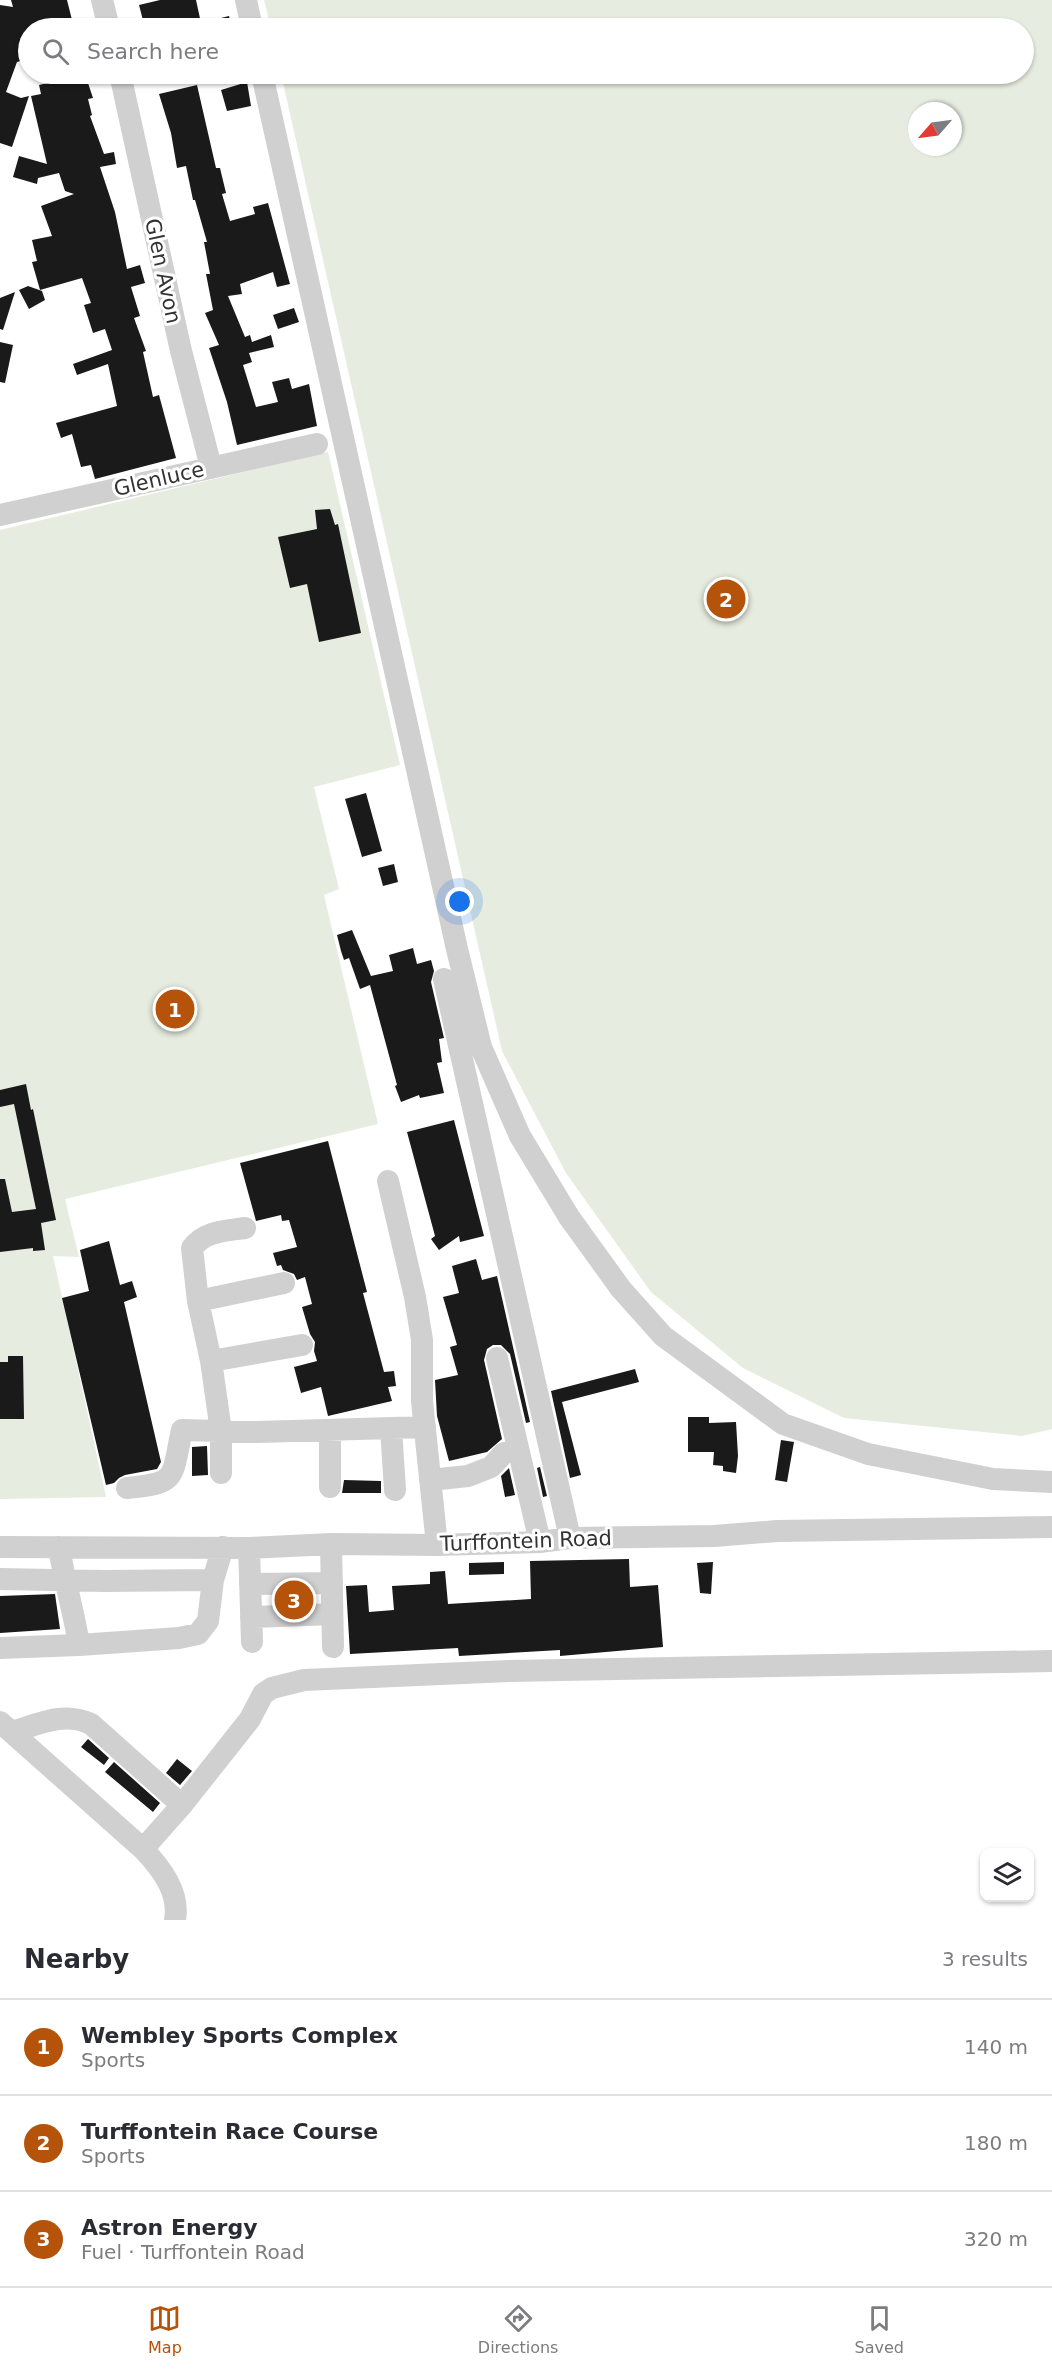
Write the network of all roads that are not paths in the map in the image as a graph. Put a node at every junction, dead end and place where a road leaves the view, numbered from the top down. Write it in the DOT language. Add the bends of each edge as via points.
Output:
graph roads {
  1 [pos="102,0"];
  2 [pos="246,0"];
  3 [pos="106,18"];
  4 [pos="250,18"];
  5 [pos="122,84"];
  6 [pos="264,84"];
  7 [pos="317,444"];
  8 [pos="211,467"];
  9 [pos="0,515"];
  10 [pos="444,979"];
  11 [pos="388,1181"];
  12 [pos="246,1228"];
  13 [pos="284,1283"];
  14 [pos="198,1301"];
  15 [pos="302,1345"];
  16 [pos="497,1358"];
  17 [pos="211,1361"];
  18 [pos="425,1427"];
  19 [pos="391,1428"];
  20 [pos="330,1430"];
  21 [pos="221,1431"];
  22 [pos="518,1448"];
  23 [pos="221,1473"];
  24 [pos="430,1480"];
  25 [pos="1052,1482"];
  26 [pos="330,1487"];
  27 [pos="127,1488"];
  28 [pos="395,1490"];
  29 [pos="1052,1527"];
  30 [pos="570,1538"];
  31 [pos="540,1542"];
  32 [pos="331,1544"];
  33 [pos="436,1545"];
  34 [pos="59,1546"];
  35 [pos="0,1547"];
  36 [pos="223,1547"];
  37 [pos="249,1548"];
  38 [pos="0,1578"];
  39 [pos="64,1580"];
  40 [pos="213,1580"];
  41 [pos="332,1583"];
  42 [pos="250,1584"];
  43 [pos="332,1614"];
  44 [pos="251,1617"];
  45 [pos="252,1642"];
  46 [pos="80,1645"];
  47 [pos="333,1647"];
  48 [pos="0,1648"];
  49 [pos="1052,1661"];
  50 [pos="6,1727"];
  51 [pos="182,1805"];
  52 [pos="143,1849"];
  53 [pos="175,1920"];
  1 -- 3 [label="street"];
  2 -- 4 [label="street"];
  5 -- 8 [label="street, Glen Avon" via="181,351"];
  6 -- 25 [label="street" via="457,949 481,1047 520,1136 569,1217 621,1289 663,1336 783,1424 868,1454 993,1479"];
  7 -- 8 [label="street, Glenluce"];
  8 -- 9 [label="street, Glenluce"];
  10 -- 30 [label="street"];
  11 -- 18 [label="street" via="422,1340"];
  12 -- 14 [label="street" via="200,1238 192,1248"];
  13 -- 14 [label="street"];
  14 -- 17 [label="street"];
  15 -- 17 [label="street"];
  16 -- 22 [label="street"];
  17 -- 21 [label="street"];
  18 -- 19 [label="street"];
  18 -- 24 [label="street"];
  19 -- 20 [label="street"];
  19 -- 28 [label="street"];
  20 -- 21 [label="street"];
  20 -- 26 [label="street"];
  21 -- 23 [label="street"];
  21 -- 27 [label="street" via="182,1430 168,1480 159,1485"];
  22 -- 24 [label="street" via="504,1453 491,1467 468,1476"];
  22 -- 31 [label="street"];
  24 -- 33 [label="street"];
  29 -- 30 [label="street, Turffontein Road"];
  30 -- 31 [label="street, Turffontein Road"];
  31 -- 33 [label="street, Turffontein Road"];
  32 -- 33 [label="street, Turffontein Road"];
  32 -- 37 [label="street, Turffontein Road"];
  32 -- 41 [label="street"];
  34 -- 35 [label="street, Turffontein Road"];
  34 -- 36 [label="street, Turffontein Road"];
  34 -- 39 [label="street"];
  36 -- 37 [label="street, Turffontein Road"];
  36 -- 40 [label="street"];
  37 -- 42 [label="street"];
  38 -- 39 [label="street"];
  39 -- 40 [label="street"];
  39 -- 46 [label="street"];
  40 -- 46 [label="street" via="208,1621 198,1634"];
  41 -- 42 [label="street"];
  41 -- 43 [label="street"];
  42 -- 44 [label="street"];
  43 -- 44 [label="street"];
  43 -- 47 [label="street"];
  44 -- 45 [label="street"];
  46 -- 48 [label="street"];
  49 -- 51 [label="street" via="509,1671 304,1680 263,1694 250,1719"];
  50 -- 51 [label="street" via="80,1718"];
  50 -- 52 [label="street"];
  51 -- 52 [label="street"];
  52 -- 53 [label="street" via="160,1867 172,1889"];
}
